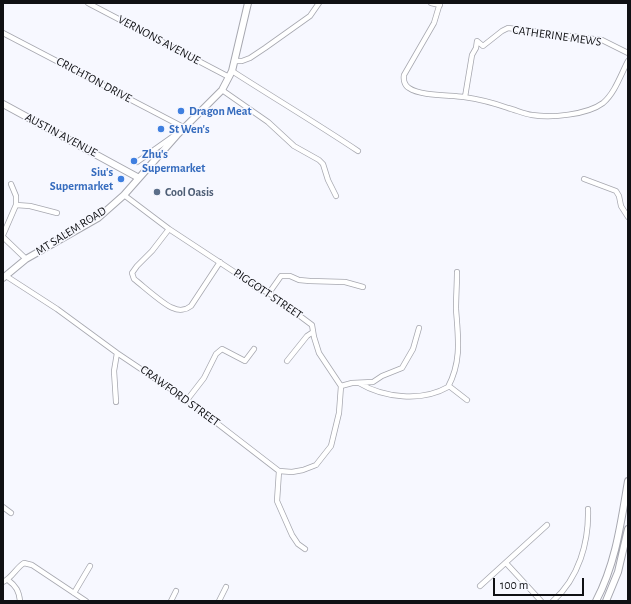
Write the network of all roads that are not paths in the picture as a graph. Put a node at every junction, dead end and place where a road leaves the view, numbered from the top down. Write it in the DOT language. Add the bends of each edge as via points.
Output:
graph roads {
  1 [pos="88,3"];
  2 [pos="248,3"];
  3 [pos="319,3"];
  4 [pos="431,3"];
  5 [pos="440,4"];
  6 [pos="3,33"];
  7 [pos="628,54"];
  8 [pos="234,61"];
  9 [pos="628,61"];
  10 [pos="232,71"];
  11 [pos="229,77"];
  12 [pos="222,90"];
  13 [pos="465,97"];
  14 [pos="3,104"];
  15 [pos="185,128"];
  16 [pos="358,151"];
  17 [pos="137,162"];
  18 [pos="139,178"];
  19 [pos="584,180"];
  20 [pos="11,184"];
  21 [pos="336,196"];
  22 [pos="16,205"];
  23 [pos="57,213"];
  24 [pos="628,217"];
  25 [pos="169,229"];
  26 [pos="3,236"];
  27 [pos="26,259"];
  28 [pos="220,262"];
  29 [pos="457,272"];
  30 [pos="4,277"];
  31 [pos="363,287"];
  32 [pos="269,293"];
  33 [pos="419,328"];
  34 [pos="313,332"];
  35 [pos="254,349"];
  36 [pos="117,353"];
  37 [pos="288,361"];
  38 [pos="359,383"];
  39 [pos="341,386"];
  40 [pos="449,386"];
  41 [pos="187,400"];
  42 [pos="468,400"];
  43 [pos="116,402"];
  44 [pos="279,471"];
  45 [pos="628,481"];
  46 [pos="626,501"];
  47 [pos="3,507"];
  48 [pos="588,509"];
  49 [pos="11,513"];
  50 [pos="548,525"];
  51 [pos="628,529"];
  52 [pos="305,548"];
  53 [pos="506,562"];
  54 [pos="90,566"];
  55 [pos="8,580"];
  56 [pos="3,582"];
  57 [pos="480,586"];
  58 [pos="226,587"];
  59 [pos="176,591"];
  60 [pos="74,592"];
  61 [pos="20,601"];
  62 [pos="86,601"];
  63 [pos="171,601"];
  64 [pos="219,601"];
  65 [pos="541,601"];
  66 [pos="553,601"];
  67 [pos="596,601"];
  68 [pos="606,601"];
  1 -- 11 [label="street, VERNONS AVENUE"];
  2 -- 8 [label="street, MT SALEM ROAD"];
  3 -- 8 [label="street" via="310,16 265,48 250,58"];
  4 -- 5 [label="street"];
  5 -- 13 [label="street" via="434,23 403,79 414,91"];
  6 -- 15 [label="street, CRICHTON DRIVE"];
  7 -- 13 [label="street, CATHERINE MEWS" via="602,40 508,28 483,46 477,41"];
  8 -- 10 [label="street, MT SALEM ROAD"];
  9 -- 13 [label="street" via="612,92 603,103 589,110 566,115 531,115"];
  10 -- 11 [label="street, MT SALEM ROAD"];
  10 -- 16 [label="street" via="310,118"];
  11 -- 12 [label="street, MT SALEM ROAD"];
  12 -- 15 [label="street, MT SALEM ROAD"];
  12 -- 21 [label="street" via="268,122 294,146 319,160"];
  14 -- 18 [label="street, AUSTIN AVENUE"];
  15 -- 17 [label="street"];
  15 -- 18 [label="street, MT SALEM ROAD"];
  18 -- 25 [label="street, PIGGOTT STREET" via="124,195"];
  18 -- 27 [label="street, MT SALEM ROAD" via="98,218"];
  19 -- 24 [label="street" via="616,191"];
  20 -- 22 [label="street" via="16,196"];
  22 -- 23 [label="street"];
  22 -- 26 [label="street"];
  25 -- 28 [label="street, PIGGOTT STREET"];
  25 -- 28 [label="street" via="132,273 134,279 172,308 188,309"];
  26 -- 27 [label="street"];
  27 -- 30 [label="street, MT SALEM ROAD"];
  28 -- 32 [label="street, PIGGOTT STREET" via="256,288"];
  29 -- 40 [label="street" via="458,361"];
  30 -- 36 [label="street, CRAWFORD STREET" via="57,309"];
  31 -- 32 [label="street" via="345,282 299,280 285,275 281,276"];
  32 -- 34 [label="street, PIGGOTT STREET" via="312,325"];
  33 -- 38 [label="street" via="413,349 402,368 372,382"];
  34 -- 37 [label="street"];
  34 -- 39 [label="street, PIGGOTT STREET" via="319,353"];
  35 -- 41 [label="street" via="245,361 222,349 216,354 204,378"];
  36 -- 41 [label="street, CRAWFORD STREET"];
  36 -- 43 [label="street" via="114,371"];
  38 -- 39 [label="street"];
  38 -- 40 [label="street" via="394,396 425,396"];
  39 -- 44 [label="street" via="339,413 331,446 316,465 292,472"];
  40 -- 42 [label="street"];
  41 -- 44 [label="street, CRAWFORD STREET"];
  44 -- 52 [label="street" via="277,501 295,540"];
  45 -- 46 [label="street"];
  46 -- 67 [label="street" via="618,543"];
  47 -- 49 [label="street"];
  48 -- 66 [label="street" via="585,545 578,565 561,594"];
  50 -- 53 [label="street"];
  51 -- 68 [label="street" via="618,572"];
  53 -- 57 [label="street"];
  53 -- 65 [label="street"];
  54 -- 60 [label="street"];
  55 -- 56 [label="street"];
  55 -- 60 [label="street" via="24,563 32,565"];
  55 -- 61 [label="street" via="19,592"];
  58 -- 64 [label="street"];
  59 -- 63 [label="street"];
  60 -- 62 [label="street"];
}
